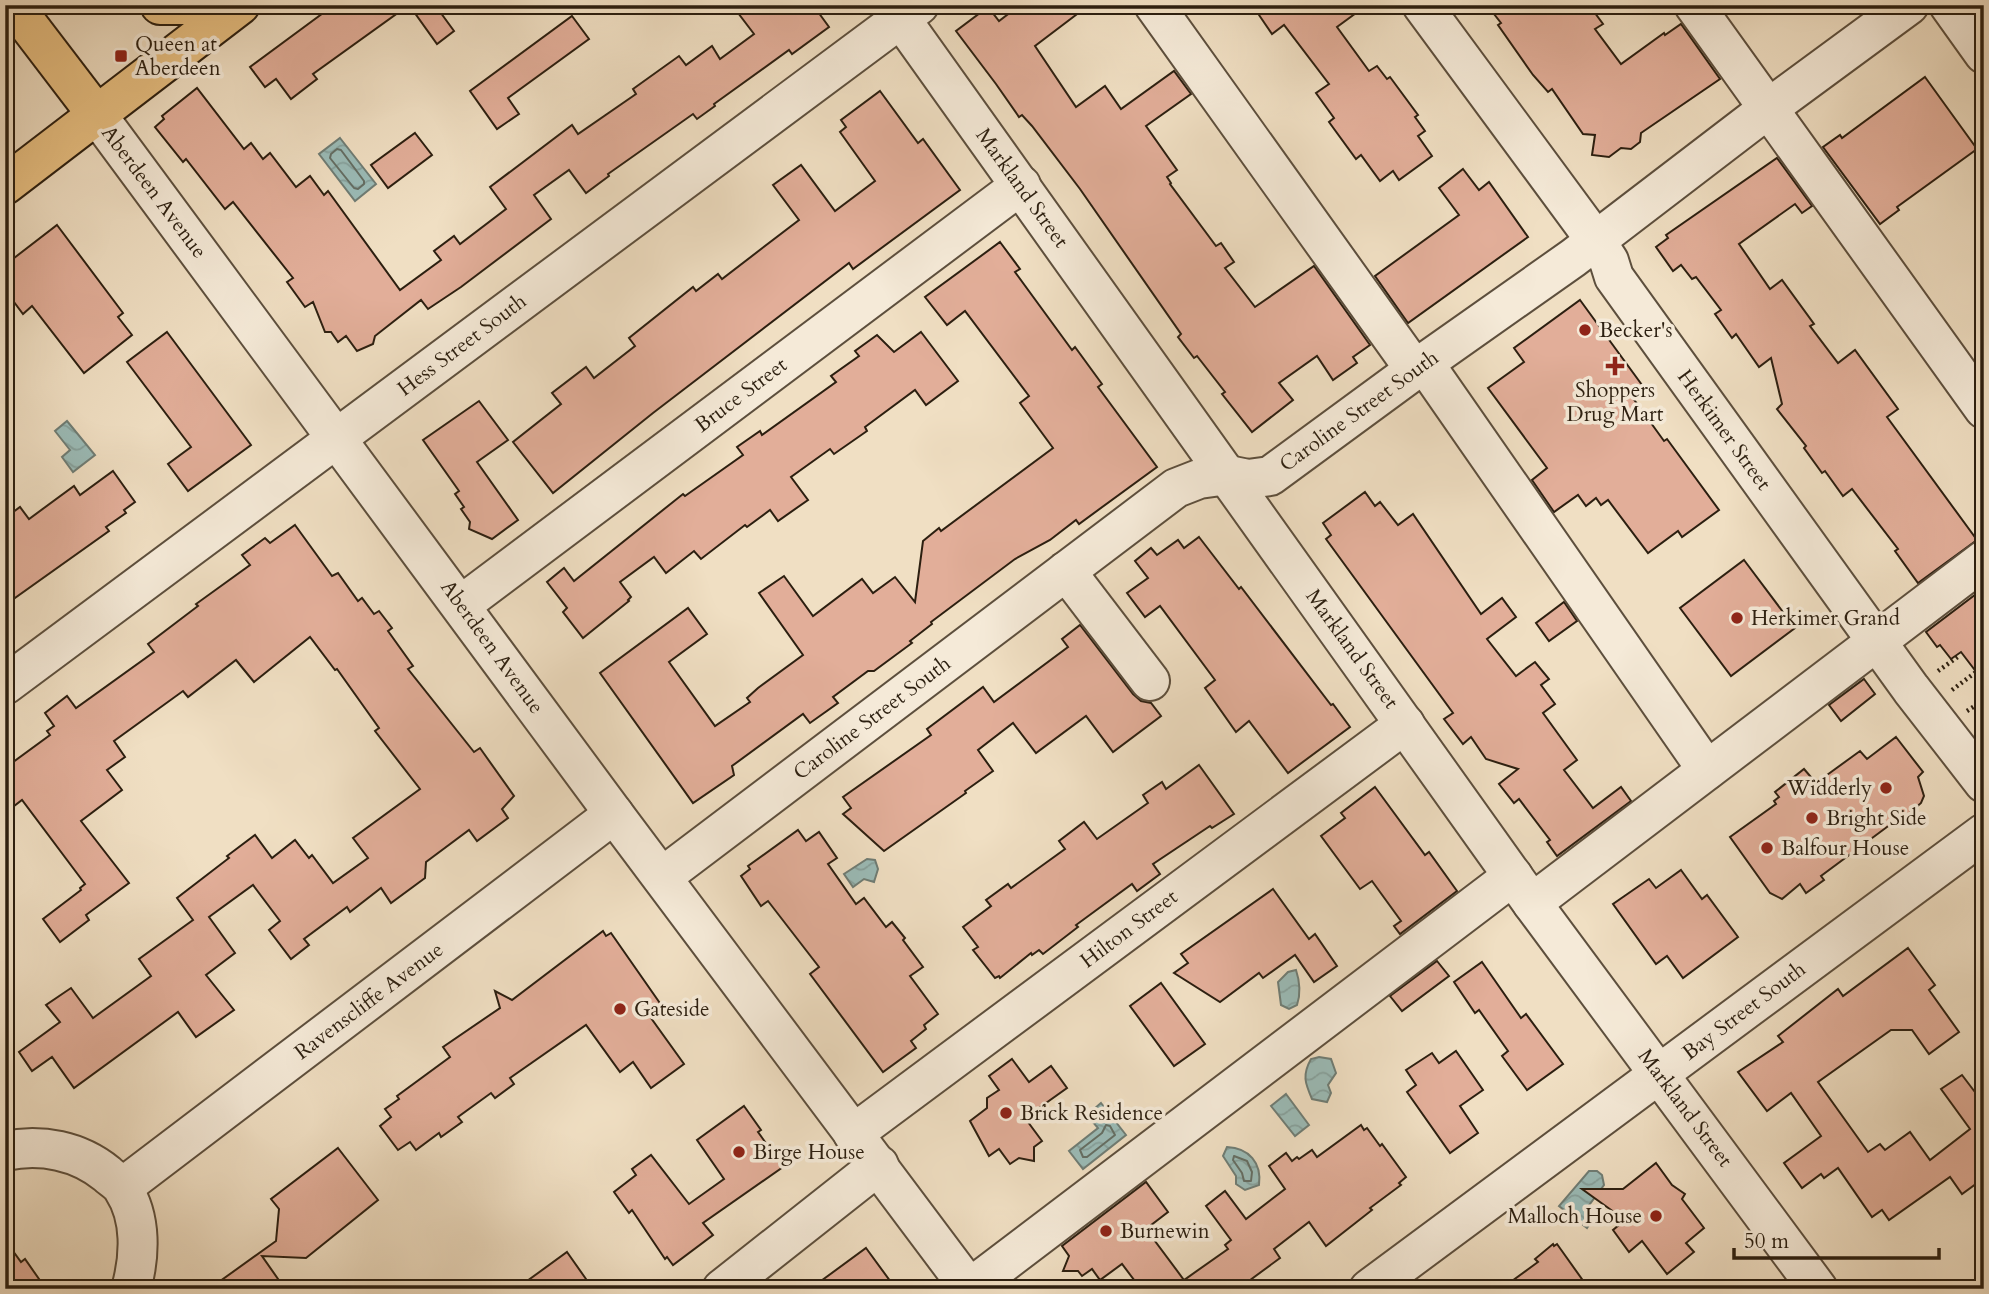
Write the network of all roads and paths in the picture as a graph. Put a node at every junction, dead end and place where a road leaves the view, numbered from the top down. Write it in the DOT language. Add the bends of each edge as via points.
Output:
graph roads {
  1 [pos="13,5"];
  2 [pos="160,5"];
  3 [pos="197,5"];
  4 [pos="240,5"];
  5 [pos="1154,5"];
  6 [pos="1422,5"];
  7 [pos="1693,5"];
  8 [pos="1909,5"];
  9 [pos="1949,5"];
  10 [pos="904,10"];
  11 [pos="1984,54"];
  12 [pos="1769,108"];
  13 [pos="97,115"];
  14 [pos="1021,185"];
  15 [pos="5,186"];
  16 [pos="1595,242"];
  17 [pos="1420,366"];
  18 [pos="1984,409"];
  19 [pos="338,438"];
  20 [pos="1227,475"];
  21 [pos="1984,560"];
  22 [pos="1066,571"];
  23 [pos="461,605"];
  24 [pos="1877,640"];
  25 [pos="1150,681"];
  26 [pos="5,685"];
  27 [pos="1405,724"];
  28 [pos="1706,770"];
  29 [pos="1984,783"];
  30 [pos="614,814"];
  31 [pos="1984,833"];
  32 [pos="662,877"];
  33 [pos="1523,889"];
  34 [pos="1659,1074"];
  35 [pos="853,1135"];
  36 [pos="5,1151"];
  37 [pos="879,1165"];
  38 [pos="123,1187"];
  39 [pos="970,1288"];
  40 [pos="131,1289"];
  41 [pos="722,1289"];
  42 [pos="1370,1289"];
  43 [pos="1818,1289"];
  1 -- 13 [label="main road, Aberdeen Avenue"];
  2 -- 3 [label="main road"];
  4 -- 13 [label="main road"];
  5 -- 17 [label="street"];
  6 -- 16 [label="street, Herkimer Street"];
  7 -- 12 [label="street"];
  8 -- 12 [label="street, Caroline Street South"];
  9 -- 11 [label="street"];
  10 -- 14 [label="street, Markland Street"];
  10 -- 19 [label="street, Hess Street South"];
  12 -- 16 [label="street, Caroline Street South"];
  12 -- 18 [label="street"];
  13 -- 15 [label="main road"];
  13 -- 19 [label="street, Aberdeen Avenue"];
  14 -- 20 [label="street, Markland Street"];
  14 -- 23 [label="street, Bruce Street"];
  16 -- 17 [label="street, Caroline Street South"];
  16 -- 24 [label="street, Herkimer Street" via="1614,277"];
  17 -- 20 [label="street, Caroline Street South" via="1270,476 1248,479"];
  17 -- 28 [label="street"];
  19 -- 23 [label="street, Aberdeen Avenue"];
  19 -- 26 [label="street, Hess Street South"];
  20 -- 22 [label="street, Caroline Street South" via="1176,488"];
  20 -- 27 [label="street, Markland Street"];
  21 -- 24 [label="street"];
  22 -- 25 [label="street"];
  22 -- 32 [label="street, Caroline Street South"];
  23 -- 30 [label="street, Aberdeen Avenue"];
  24 -- 28 [label="street"];
  24 -- 29 [label="street, Herkimer Street"];
  27 -- 33 [label="street, Markland Street"];
  27 -- 35 [label="street, Hilton Street"];
  28 -- 33 [label="street"];
  30 -- 32 [label="street, Aberdeen Avenue"];
  30 -- 38 [label="street, Ravenscliffe Avenue"];
  31 -- 34 [label="street, Bay Street South"];
  32 -- 35 [label="street, Aberdeen Avenue"];
  33 -- 34 [label="street, Markland Street"];
  33 -- 39 [label="street"];
  34 -- 42 [label="street, Bay Street South"];
  34 -- 43 [label="street, Markland Street"];
  35 -- 37 [label="street, Aberdeen Avenue"];
  36 -- 38 [label="street" via="42,1147 69,1152"];
  37 -- 39 [label="street, Aberdeen Avenue"];
  37 -- 41 [label="street"];
  38 -- 40 [label="street" via="135,1218 138,1244"];
}
